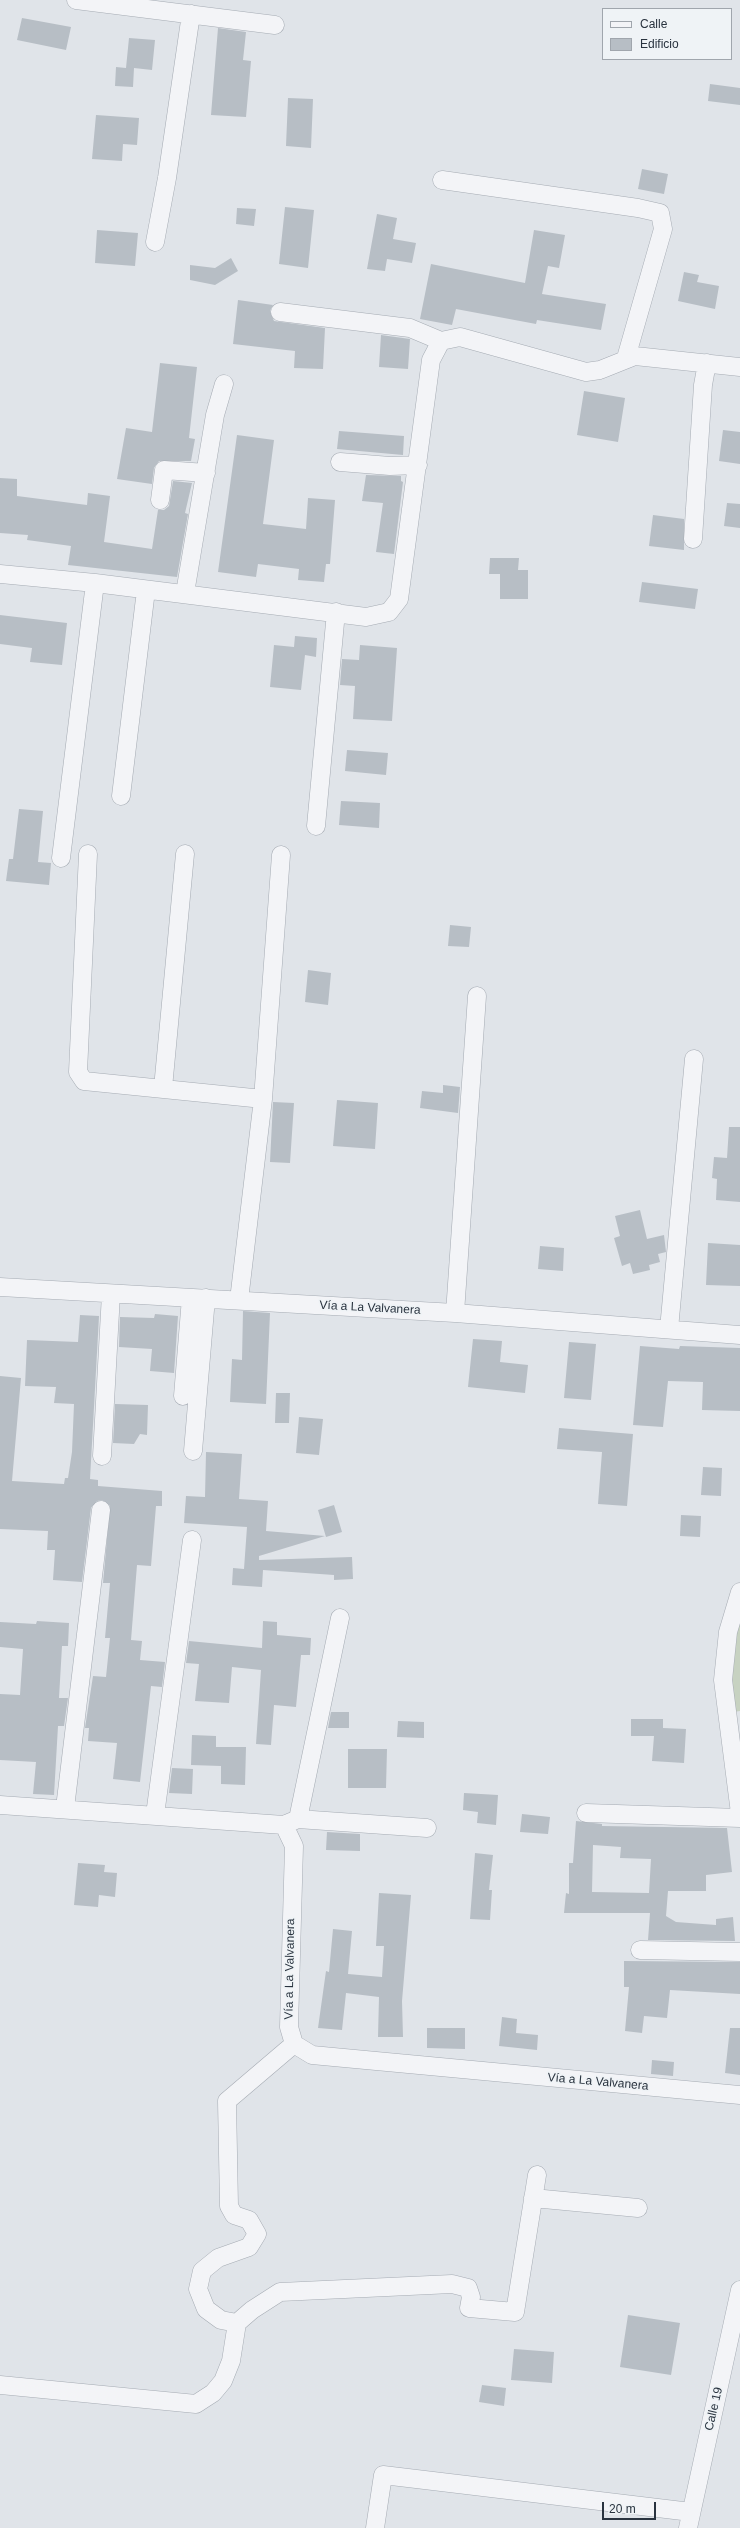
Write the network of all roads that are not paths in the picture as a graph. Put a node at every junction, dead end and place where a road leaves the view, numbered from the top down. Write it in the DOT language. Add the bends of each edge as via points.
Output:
graph roads {
  1 [pos="76,0"];
  2 [pos="191,14"];
  3 [pos="275,25"];
  4 [pos="442,180"];
  5 [pos="155,242"];
  6 [pos="280,312"];
  7 [pos="441,341"];
  8 [pos="626,358"];
  9 [pos="707,363"];
  10 [pos="740,367"];
  11 [pos="224,384"];
  12 [pos="340,462"];
  13 [pos="418,465"];
  14 [pos="206,473"];
  15 [pos="160,500"];
  16 [pos="693,539"];
  17 [pos="0,574"];
  18 [pos="95,583"];
  19 [pos="146,590"];
  20 [pos="185,593"];
  21 [pos="336,612"];
  22 [pos="121,796"];
  23 [pos="316,826"];
  24 [pos="88,854"];
  25 [pos="185,854"];
  26 [pos="281,855"];
  27 [pos="61,858"];
  28 [pos="477,996"];
  29 [pos="694,1059"];
  30 [pos="163,1088"];
  31 [pos="263,1099"];
  32 [pos="0,1288"];
  33 [pos="111,1294"];
  34 [pos="198,1298"];
  35 [pos="240,1300"];
  36 [pos="455,1313"];
  37 [pos="669,1329"];
  38 [pos="740,1335"];
  39 [pos="183,1396"];
  40 [pos="193,1451"];
  41 [pos="102,1456"];
  42 [pos="101,1510"];
  43 [pos="192,1540"];
  44 [pos="740,1592"];
  45 [pos="340,1618"];
  46 [pos="0,1805"];
  47 [pos="65,1808"];
  48 [pos="586,1813"];
  49 [pos="740,1813"];
  50 [pos="155,1815"];
  51 [pos="740,1818"];
  52 [pos="291,1822"];
  53 [pos="427,1828"];
  54 [pos="640,1950"];
  55 [pos="740,1952"];
  56 [pos="294,2044"];
  57 [pos="740,2095"];
  58 [pos="537,2175"];
  59 [pos="533,2198"];
  60 [pos="638,2208"];
  61 [pos="740,2290"];
  62 [pos="237,2323"];
  63 [pos="0,2385"];
  64 [pos="690,2520"];
  65 [pos="375,2528"];
  1 -- 2 [label="street"];
  2 -- 3 [label="street"];
  2 -- 5 [label="street"];
  4 -- 8 [label="street" via="660,213 663,229"];
  6 -- 7 [label="street" via="410,328"];
  7 -- 8 [label="street" via="460,337 586,372 600,370"];
  7 -- 13 [label="street" via="432,360"];
  8 -- 9 [label="street" via="635,356"];
  9 -- 10 [label="street"];
  9 -- 16 [label="street" via="703,385"];
  11 -- 14 [label="street" via="215,416"];
  12 -- 13 [label="street" via="390,466"];
  13 -- 21 [label="street" via="398,599 389,612 366,617"];
  14 -- 15 [label="street" via="164,470"];
  14 -- 20 [label="street"];
  17 -- 18 [label="street"];
  18 -- 19 [label="street"];
  18 -- 27 [label="street"];
  19 -- 20 [label="street"];
  19 -- 22 [label="street"];
  20 -- 21 [label="street"];
  21 -- 23 [label="street"];
  24 -- 30 [label="street" via="78,1072 84,1081 94,1084"];
  25 -- 30 [label="street"];
  26 -- 31 [label="street"];
  28 -- 36 [label="street"];
  29 -- 37 [label="street"];
  30 -- 31 [label="street"];
  31 -- 35 [label="street"];
  32 -- 33 [label="street, Vía a La Valvanera"];
  33 -- 34 [label="street, Vía a La Valvanera"];
  33 -- 41 [label="street"];
  34 -- 35 [label="street, Vía a La Valvanera"];
  34 -- 39 [label="street"];
  34 -- 40 [label="street"];
  35 -- 36 [label="street, Vía a La Valvanera"];
  36 -- 37 [label="street, Vía a La Valvanera"];
  37 -- 38 [label="street, Vía a La Valvanera"];
  42 -- 47 [label="street"];
  43 -- 50 [label="street"];
  44 -- 49 [label="street" via="728,1632 723,1680"];
  45 -- 52 [label="street"];
  46 -- 47 [label="street"];
  47 -- 50 [label="street"];
  48 -- 51 [label="street"];
  50 -- 52 [label="street"];
  52 -- 53 [label="street"];
  52 -- 56 [label="street, Vía a La Valvanera" via="294,1846 289,2027"];
  54 -- 55 [label="street"];
  56 -- 57 [label="street, Vía a La Valvanera" via="312,2054"];
  56 -- 62 [label="street" via="227,2101 229,2206 234,2215 249,2220 257,2234 249,2247 218,2258 202,2271 198,2289 206,2309 221,2320"];
  58 -- 59 [label="street"];
  59 -- 60 [label="street"];
  59 -- 62 [label="street" via="515,2312 469,2308 471,2297 468,2288 452,2284 280,2292"];
  61 -- 64 [label="street, Calle 19"];
  62 -- 63 [label="street" via="231,2361 223,2381 213,2393 196,2404"];
  64 -- 65 [label="street" via="383,2475"];
}
